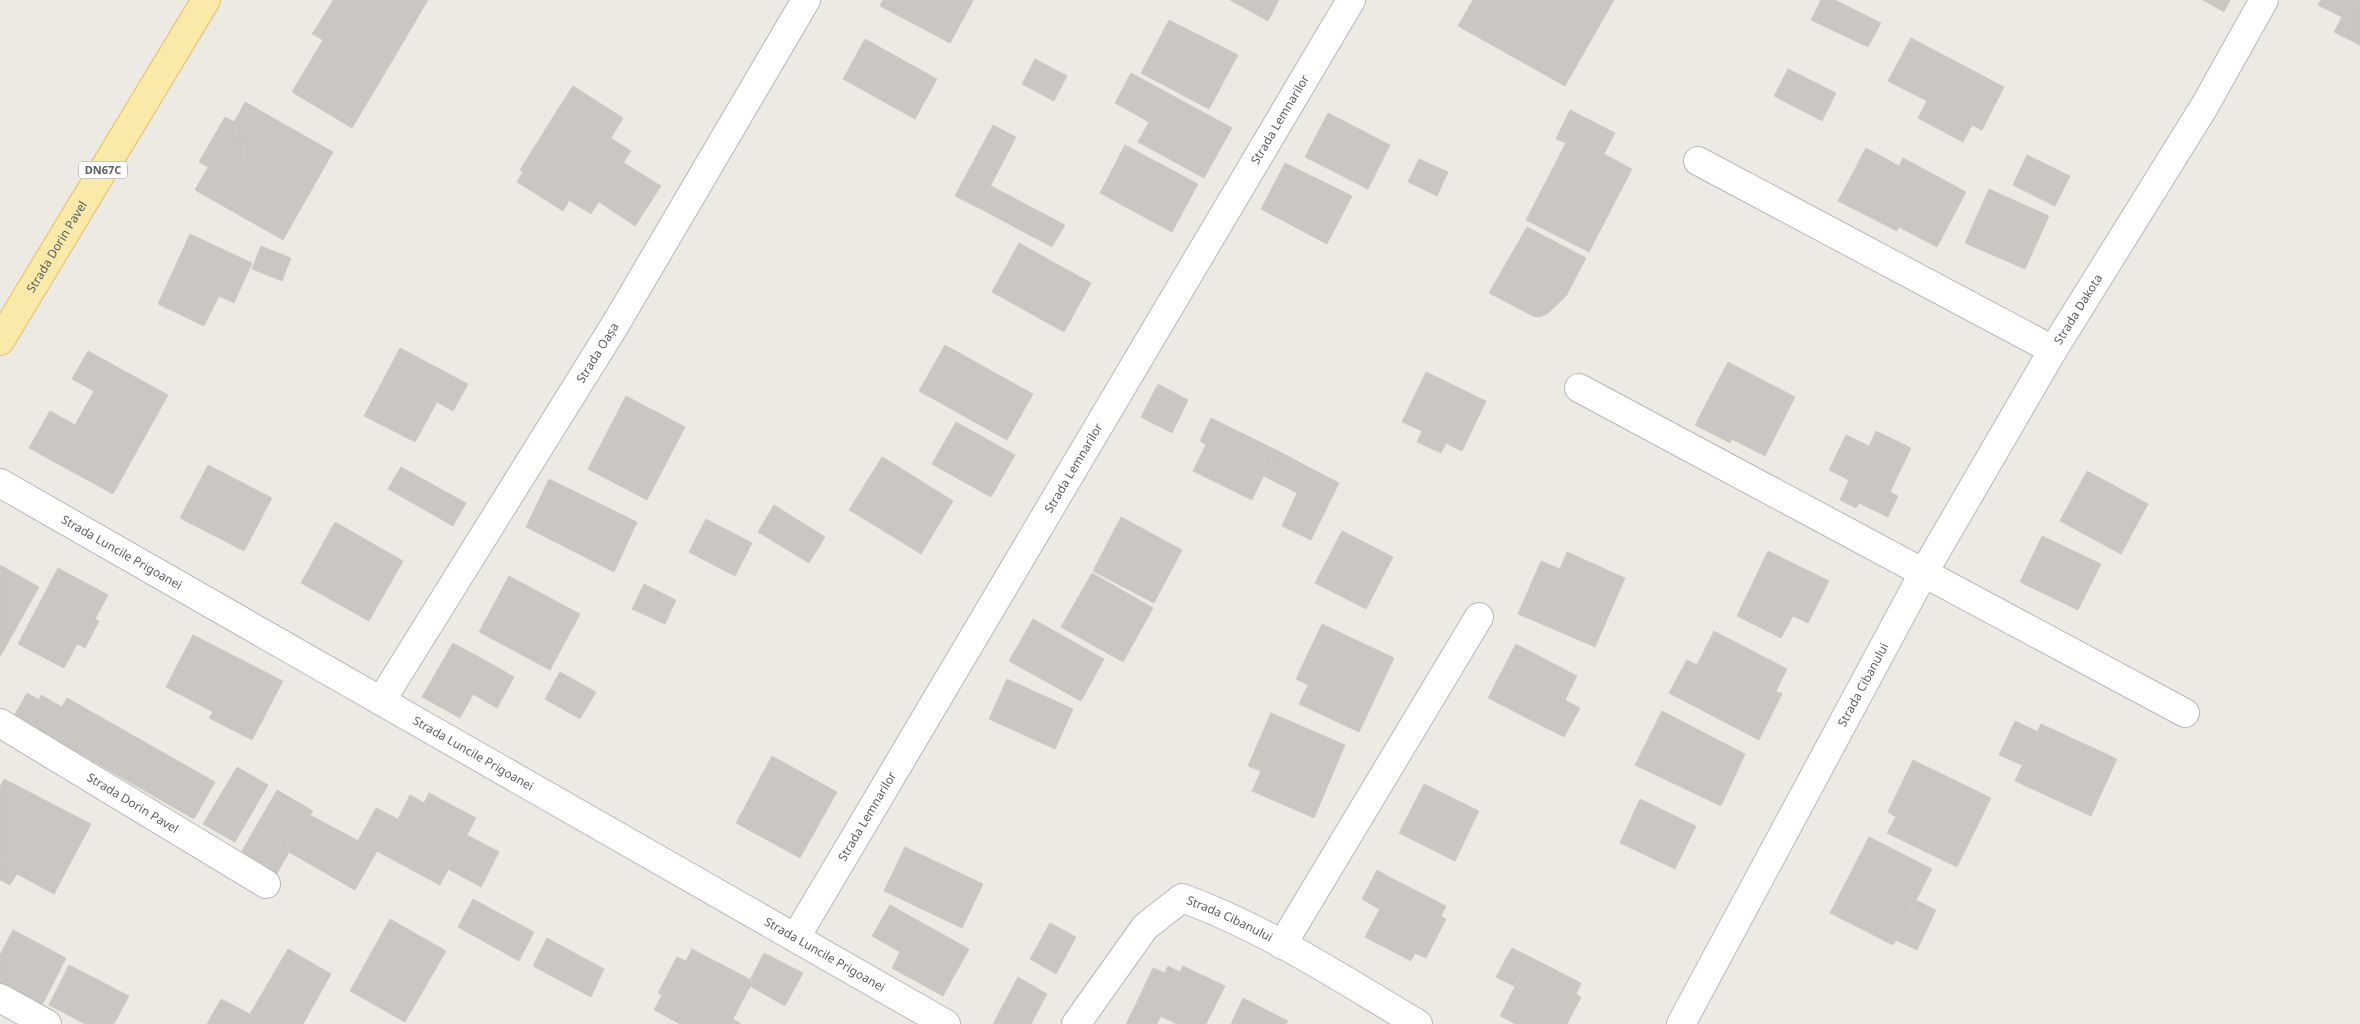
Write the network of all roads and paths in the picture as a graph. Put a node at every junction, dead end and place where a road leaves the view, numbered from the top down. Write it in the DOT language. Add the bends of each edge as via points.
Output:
graph roads {
  1 [pos="206,0"];
  2 [pos="806,0"];
  3 [pos="1351,0"];
  4 [pos="2264,0"];
  5 [pos="1698,161"];
  6 [pos="0,341"];
  7 [pos="2053,350"];
  8 [pos="1579,388"];
  9 [pos="0,483"];
  10 [pos="1924,572"];
  11 [pos="1479,617"];
  12 [pos="381,701"];
  13 [pos="2185,713"];
  14 [pos="0,724"];
  15 [pos="266,884"];
  16 [pos="796,938"];
  17 [pos="1282,945"];
  18 [pos="0,998"];
  19 [pos="48,1024"];
  20 [pos="946,1024"];
  21 [pos="1076,1024"];
  22 [pos="1418,1024"];
  23 [pos="1681,1024"];
  1 -- 6 [label="main road, Strada Dorin Pavel / DN67C"];
  2 -- 12 [label="street, Strada Oașa" via="615,325"];
  3 -- 16 [label="street, Strada Lemnarilor"];
  4 -- 7 [label="street, Strada Dakota" via="2204,107"];
  5 -- 7 [label="street, Strada Dakota"];
  7 -- 10 [label="street, Strada Cibanului"];
  8 -- 10 [label="street"];
  9 -- 12 [label="street, Strada Luncile Prigoanei"];
  10 -- 13 [label="street"];
  10 -- 23 [label="street, Strada Cibanului"];
  11 -- 17 [label="street"];
  12 -- 16 [label="street, Strada Luncile Prigoanei"];
  14 -- 15 [label="street, Strada Dorin Pavel"];
  16 -- 20 [label="street, Strada Luncile Prigoanei"];
  17 -- 21 [label="street, Strada Cibanului" via="1210,908 1182,898 1145,927"];
  17 -- 22 [label="street, Strada Cibanului"];
  18 -- 19 [label="street"];
}
